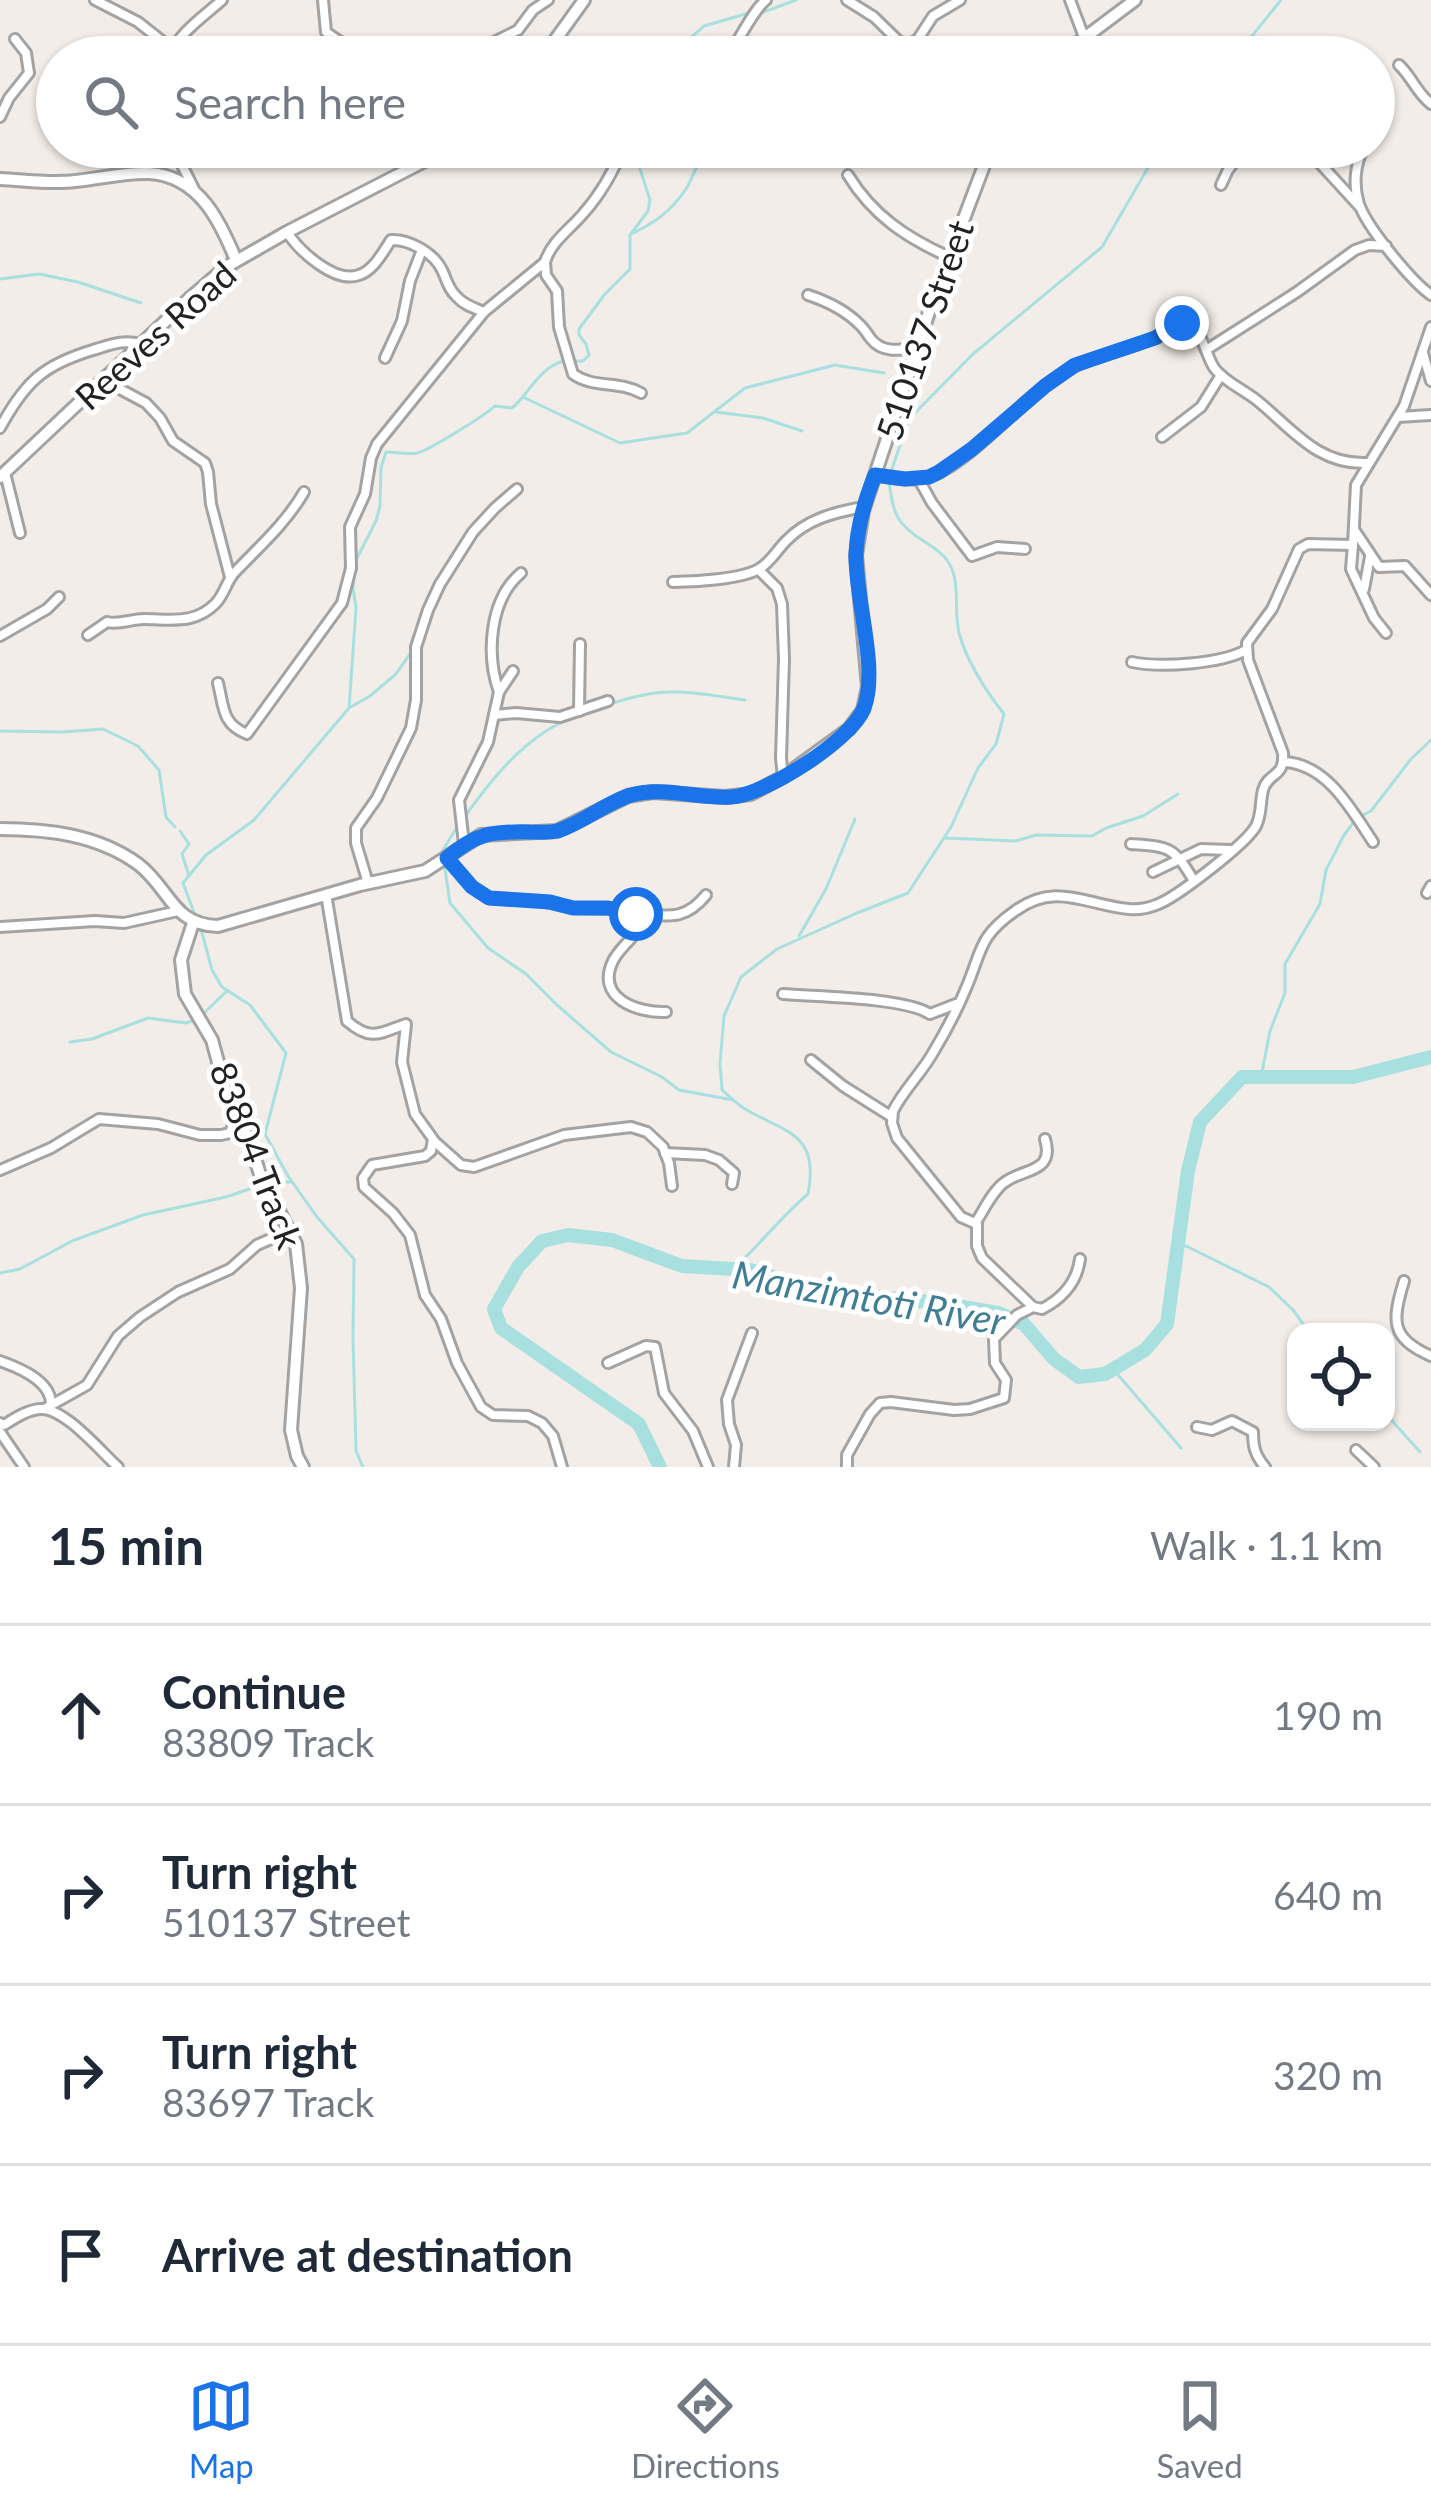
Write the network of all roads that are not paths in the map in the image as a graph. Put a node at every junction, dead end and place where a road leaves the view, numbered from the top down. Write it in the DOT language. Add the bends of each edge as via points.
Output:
graph roads {
  1 [pos="95,0"];
  2 [pos="222,0"];
  3 [pos="323,0"];
  4 [pos="548,0"];
  5 [pos="584,0"];
  6 [pos="766,0"];
  7 [pos="847,0"];
  8 [pos="960,0"];
  9 [pos="1070,0"];
  10 [pos="1135,0"];
  11 [pos="153,36"];
  12 [pos="187,36"];
  13 [pos="333,36"];
  14 [pos="506,36"];
  15 [pos="558,36"];
  16 [pos="742,36"];
  17 [pos="894,36"];
  18 [pos="920,36"];
  19 [pos="1084,36"];
  20 [pos="1085,36"];
  21 [pos="15,39"];
  22 [pos="1399,64"];
  23 [pos="1431,104"];
  24 [pos="0,117"];
  25 [pos="184,168"];
  26 [pos="411,168"];
  27 [pos="614,168"];
  28 [pos="983,168"];
  29 [pos="1230,168"];
  30 [pos="1324,168"];
  31 [pos="1356,168"];
  32 [pos="848,176"];
  33 [pos="1,179"];
  34 [pos="1221,185"];
  35 [pos="195,190"];
  36 [pos="1360,207"];
  37 [pos="287,232"];
  38 [pos="1386,246"];
  39 [pos="422,250"];
  40 [pos="949,257"];
  41 [pos="236,260"];
  42 [pos="545,262"];
  43 [pos="808,295"];
  44 [pos="1431,296"];
  45 [pos="484,312"];
  46 [pos="1431,327"];
  47 [pos="140,344"];
  48 [pos="917,347"];
  49 [pos="1206,350"];
  50 [pos="1423,351"];
  51 [pos="385,358"];
  52 [pos="1221,376"];
  53 [pos="103,380"];
  54 [pos="1431,381"];
  55 [pos="641,393"];
  56 [pos="1431,415"];
  57 [pos="1398,417"];
  58 [pos="1,424"];
  59 [pos="1162,437"];
  60 [pos="1369,463"];
  61 [pos="2,475"];
  62 [pos="875,475"];
  63 [pos="918,478"];
  64 [pos="517,489"];
  65 [pos="304,492"];
  66 [pos="864,507"];
  67 [pos="1354,530"];
  68 [pos="20,533"];
  69 [pos="1353,545"];
  70 [pos="1025,549"];
  71 [pos="1370,556"];
  72 [pos="759,570"];
  73 [pos="228,574"];
  74 [pos="521,574"];
  75 [pos="673,582"];
  76 [pos="1363,594"];
  77 [pos="1431,595"];
  78 [pos="59,597"];
  79 [pos="1386,633"];
  80 [pos="88,635"];
  81 [pos="0,636"];
  82 [pos="580,644"];
  83 [pos="1246,650"];
  84 [pos="1132,662"];
  85 [pos="513,671"];
  86 [pos="218,683"];
  87 [pos="500,692"];
  88 [pos="608,701"];
  89 [pos="579,711"];
  90 [pos="494,715"];
  91 [pos="1284,762"];
  92 [pos="783,777"];
  93 [pos="3,827"];
  94 [pos="1373,842"];
  95 [pos="464,844"];
  96 [pos="1131,844"];
  97 [pos="1232,850"];
  98 [pos="1180,857"];
  99 [pos="447,858"];
  100 [pos="1153,872"];
  101 [pos="1193,881"];
  102 [pos="368,884"];
  103 [pos="326,894"];
  104 [pos="706,895"];
  105 [pos="178,911"];
  106 [pos="636,914"];
  107 [pos="194,923"];
  108 [pos="0,927"];
  109 [pos="783,994"];
  110 [pos="959,1003"];
  111 [pos="665,1012"];
  112 [pos="811,1060"];
  113 [pos="236,1116"];
  114 [pos="892,1118"];
  115 [pos="230,1132"];
  116 [pos="248,1138"];
  117 [pos="433,1139"];
  118 [pos="1045,1139"];
  119 [pos="665,1153"];
  120 [pos="0,1169"];
  121 [pos="732,1184"];
  122 [pos="672,1186"];
  123 [pos="976,1222"];
  124 [pos="291,1230"];
  125 [pos="1080,1259"];
  126 [pos="1404,1281"];
  127 [pos="1033,1307"];
  128 [pos="752,1334"];
  129 [pos="1431,1356"];
  130 [pos="0,1360"];
  131 [pos="608,1363"];
  132 [pos="49,1407"];
  133 [pos="1,1427"];
  134 [pos="1196,1427"];
  135 [pos="1356,1450"];
  136 [pos="24,1467"];
  137 [pos="118,1467"];
  138 [pos="303,1467"];
  139 [pos="562,1467"];
  140 [pos="708,1467"];
  141 [pos="734,1467"];
  142 [pos="847,1467"];
  143 [pos="1264,1467"];
  144 [pos="1375,1467"];
  1 -- 11 [label="street"];
  2 -- 12 [label="street"];
  3 -- 13 [label="street"];
  4 -- 14 [label="street"];
  5 -- 15 [label="street"];
  6 -- 16 [label="street"];
  7 -- 17 [label="street"];
  8 -- 18 [label="street" via="933,16"];
  9 -- 19 [label="street"];
  10 -- 20 [label="street"];
  21 -- 24 [label="street" via="28,73"];
  22 -- 23 [label="street"];
  25 -- 35 [label="street"];
  26 -- 37 [label="street, Reeves Road"];
  27 -- 42 [label="street"];
  28 -- 40 [label="street, 510137 Street"];
  29 -- 34 [label="street"];
  30 -- 36 [label="street"];
  31 -- 36 [label="street"];
  32 -- 40 [label="street" via="885,220"];
  33 -- 35 [label="street" via="149,173"];
  35 -- 41 [label="street"];
  36 -- 38 [label="street"];
  37 -- 39 [label="street" via="312,259 350,277 369,269 393,238"];
  37 -- 41 [label="street, Reeves Road"];
  38 -- 44 [label="street"];
  38 -- 49 [label="street" via="1355,250"];
  39 -- 45 [label="street" via="439,262 458,298"];
  39 -- 51 [label="street"];
  40 -- 48 [label="street, 510137 Street"];
  41 -- 47 [label="street, Reeves Road"];
  42 -- 45 [label="street"];
  42 -- 55 [label="street" via="573,374"];
  43 -- 48 [label="street" via="847,314 881,348"];
  45 -- 86 [label="street" via="377,444 350,527 342,603 248,734 227,722"];
  46 -- 50 [label="street"];
  47 -- 53 [label="street, Reeves Road"];
  47 -- 58 [label="street" via="123,341 52,365"];
  48 -- 62 [label="street, 510137 Street"];
  49 -- 52 [label="street"];
  49 -- 63 [label="street" via="1196,328 1182,323 1082,362 945,469"];
  50 -- 54 [label="street"];
  50 -- 57 [label="street"];
  52 -- 59 [label="street" via="1201,407"];
  52 -- 60 [label="street" via="1311,448"];
  53 -- 61 [label="street, Reeves Road"];
  53 -- 73 [label="street" via="146,403 173,441 205,464"];
  56 -- 57 [label="street"];
  57 -- 60 [label="street"];
  60 -- 67 [label="street" via="1355,488"];
  61 -- 68 [label="street"];
  62 -- 63 [label="street"];
  62 -- 66 [label="street, 510137 Street"];
  63 -- 70 [label="street" via="972,556"];
  64 -- 102 [label="street" via="473,532 428,610 416,647 411,728 356,828"];
  65 -- 73 [label="street"];
  66 -- 72 [label="street" via="817,518"];
  66 -- 92 [label="street, 510137 Street" via="856,555 865,706 842,736"];
  67 -- 69 [label="street"];
  67 -- 71 [label="street"];
  69 -- 76 [label="street" via="1351,567"];
  69 -- 83 [label="street" via="1298,549"];
  71 -- 76 [label="street"];
  71 -- 77 [label="street" via="1383,568 1405,566"];
  72 -- 75 [label="street"];
  72 -- 92 [label="street" via="782,604"];
  73 -- 80 [label="street" via="229,586 199,616 108,622"];
  74 -- 87 [label="street" via="497,615 491,659"];
  76 -- 79 [label="street"];
  78 -- 81 [label="street"];
  82 -- 89 [label="street"];
  83 -- 84 [label="street" via="1203,663"];
  83 -- 91 [label="street"];
  85 -- 87 [label="street"];
  87 -- 90 [label="street"];
  88 -- 89 [label="street"];
  89 -- 90 [label="street"];
  90 -- 95 [label="street" via="459,800"];
  91 -- 94 [label="street" via="1321,774"];
  91 -- 97 [label="street" via="1264,788 1254,829"];
  92 -- 95 [label="street, 510137 Street" via="741,796 636,794 557,831 488,833"];
  93 -- 105 [label="street" via="71,835 122,854"];
  95 -- 99 [label="street, 510137 Street"];
  96 -- 98 [label="street" via="1167,847"];
  97 -- 98 [label="street"];
  97 -- 101 [label="street"];
  98 -- 100 [label="street"];
  98 -- 101 [label="street"];
  99 -- 102 [label="street, 510137 Street" via="424,872"];
  99 -- 106 [label="street" via="489,898"];
  101 -- 110 [label="street" via="1138,909 1074,896 1037,899 999,923"];
  102 -- 103 [label="street, 510137 Street"];
  103 -- 107 [label="street, 510137 Street" via="234,924"];
  103 -- 117 [label="street" via="347,1021 371,1035 406,1024 402,1062 415,1114"];
  104 -- 106 [label="street" via="684,914"];
  105 -- 107 [label="street"];
  105 -- 108 [label="street" via="124,923"];
  106 -- 111 [label="street" via="638,930 611,965 615,993 633,1008"];
  107 -- 113 [label="street, 83804 Track" via="181,960 183,983 218,1052"];
  109 -- 110 [label="street" via="930,1014"];
  110 -- 114 [label="street"];
  112 -- 114 [label="street"];
  113 -- 115 [label="street"];
  113 -- 116 [label="street, 83804 Track"];
  114 -- 123 [label="street" via="897,1138 937,1189"];
  115 -- 116 [label="street"];
  115 -- 120 [label="street" via="98,1119"];
  116 -- 124 [label="street, 83804 Track"];
  117 -- 119 [label="street" via="467,1167 564,1136 621,1128 640,1128"];
  117 -- 139 [label="street" via="425,1156 371,1165 364,1187 410,1235 425,1295 482,1407 542,1423"];
  118 -- 123 [label="street" via="1046,1160 1004,1183"];
  119 -- 121 [label="street" via="711,1156 734,1173"];
  119 -- 122 [label="street"];
  123 -- 127 [label="street" via="982,1258"];
  124 -- 132 [label="street" via="140,1317 87,1384"];
  124 -- 138 [label="street, 83804 Track" via="301,1288 291,1430"];
  125 -- 127 [label="street" via="1064,1293"];
  126 -- 129 [label="street" via="1398,1332"];
  127 -- 142 [label="street" via="992,1345 1006,1380 1004,1399 954,1410 880,1403"];
  128 -- 141 [label="street" via="728,1400"];
  130 -- 132 [label="street" via="45,1386"];
  131 -- 140 [label="street" via="656,1346 664,1393"];
  132 -- 133 [label="street"];
  132 -- 137 [label="street"];
  133 -- 136 [label="street"];
  134 -- 143 [label="street" via="1232,1421 1251,1430"];
  135 -- 144 [label="street"];
}
